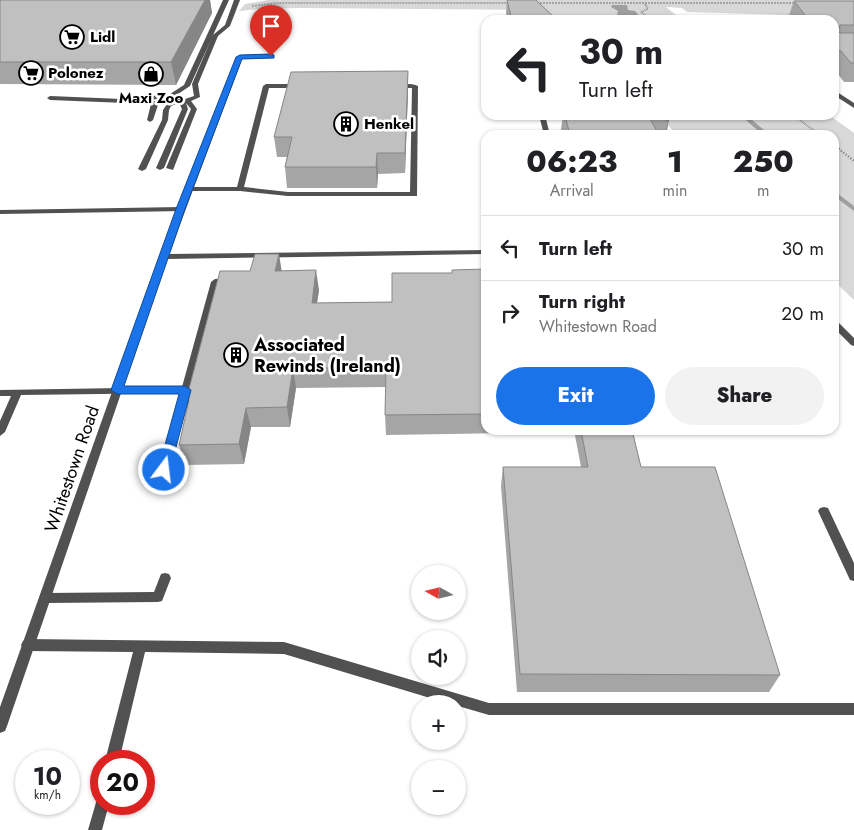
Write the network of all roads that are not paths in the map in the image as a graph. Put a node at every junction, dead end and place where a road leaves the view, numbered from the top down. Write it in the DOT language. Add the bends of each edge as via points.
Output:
graph roads {
  1 [pos="226,0"];
  2 [pos="237,0"];
  3 [pos="271,56"];
  4 [pos="306,86"];
  5 [pos="385,86"];
  6 [pos="839,96"];
  7 [pos="180,100"];
  8 [pos="854,106"];
  9 [pos="150,120"];
  10 [pos="160,168"];
  11 [pos="170,168"];
  12 [pos="142,169"];
  13 [pos="189,188"];
  14 [pos="240,189"];
  15 [pos="181,209"];
  16 [pos="0,212"];
  17 [pos="481,252"];
  18 [pos="164,257"];
  19 [pos="242,281"];
  20 [pos="839,328"];
  21 [pos="854,343"];
  22 [pos="117,390"];
  23 [pos="185,390"];
  24 [pos="18,392"];
  25 [pos="0,393"];
  26 [pos="0,432"];
  27 [pos="164,470"];
  28 [pos="824,511"];
  29 [pos="854,576"];
  30 [pos="165,578"];
  31 [pos="45,598"];
  32 [pos="26,645"];
  33 [pos="140,648"];
  34 [pos="854,709"];
  35 [pos="0,726"];
  36 [pos="115,750"];
  37 [pos="99,815"];
  38 [pos="95,830"];
  1 -- 7 [label="street"];
  2 -- 7 [label="street" via="227,26 216,35 202,69 196,84 198,95"];
  3 -- 13 [label="street, Whitestown Road" via="240,57"];
  4 -- 14 [label="street" via="266,86"];
  5 -- 14 [label="street" via="415,86 414,194 288,194"];
  6 -- 8 [label="street"];
  7 -- 9 [label="street" via="50,98 153,102"];
  7 -- 10 [label="street" via="184,108"];
  7 -- 11 [label="street" via="194,108"];
  7 -- 12 [label="street" via="166,110 165,120"];
  13 -- 14 [label="street"];
  13 -- 15 [label="street, Whitestown Road"];
  15 -- 16 [label="street"];
  15 -- 18 [label="street, Whitestown Road"];
  17 -- 18 [label="street"];
  18 -- 22 [label="street, Whitestown Road"];
  19 -- 23 [label="street" via="215,282"];
  20 -- 21 [label="street"];
  22 -- 23 [label="street"];
  22 -- 24 [label="street"];
  22 -- 31 [label="street, Whitestown Road"];
  23 -- 27 [label="street"];
  24 -- 25 [label="street"];
  24 -- 26 [label="street"];
  28 -- 29 [label="street"];
  30 -- 31 [label="street" via="158,597"];
  31 -- 32 [label="street, Whitestown Road"];
  32 -- 33 [label="street"];
  32 -- 35 [label="street, Whitestown Road"];
  33 -- 34 [label="street" via="284,648 489,709"];
  33 -- 36 [label="street"];
  37 -- 38 [label="street"];
}
